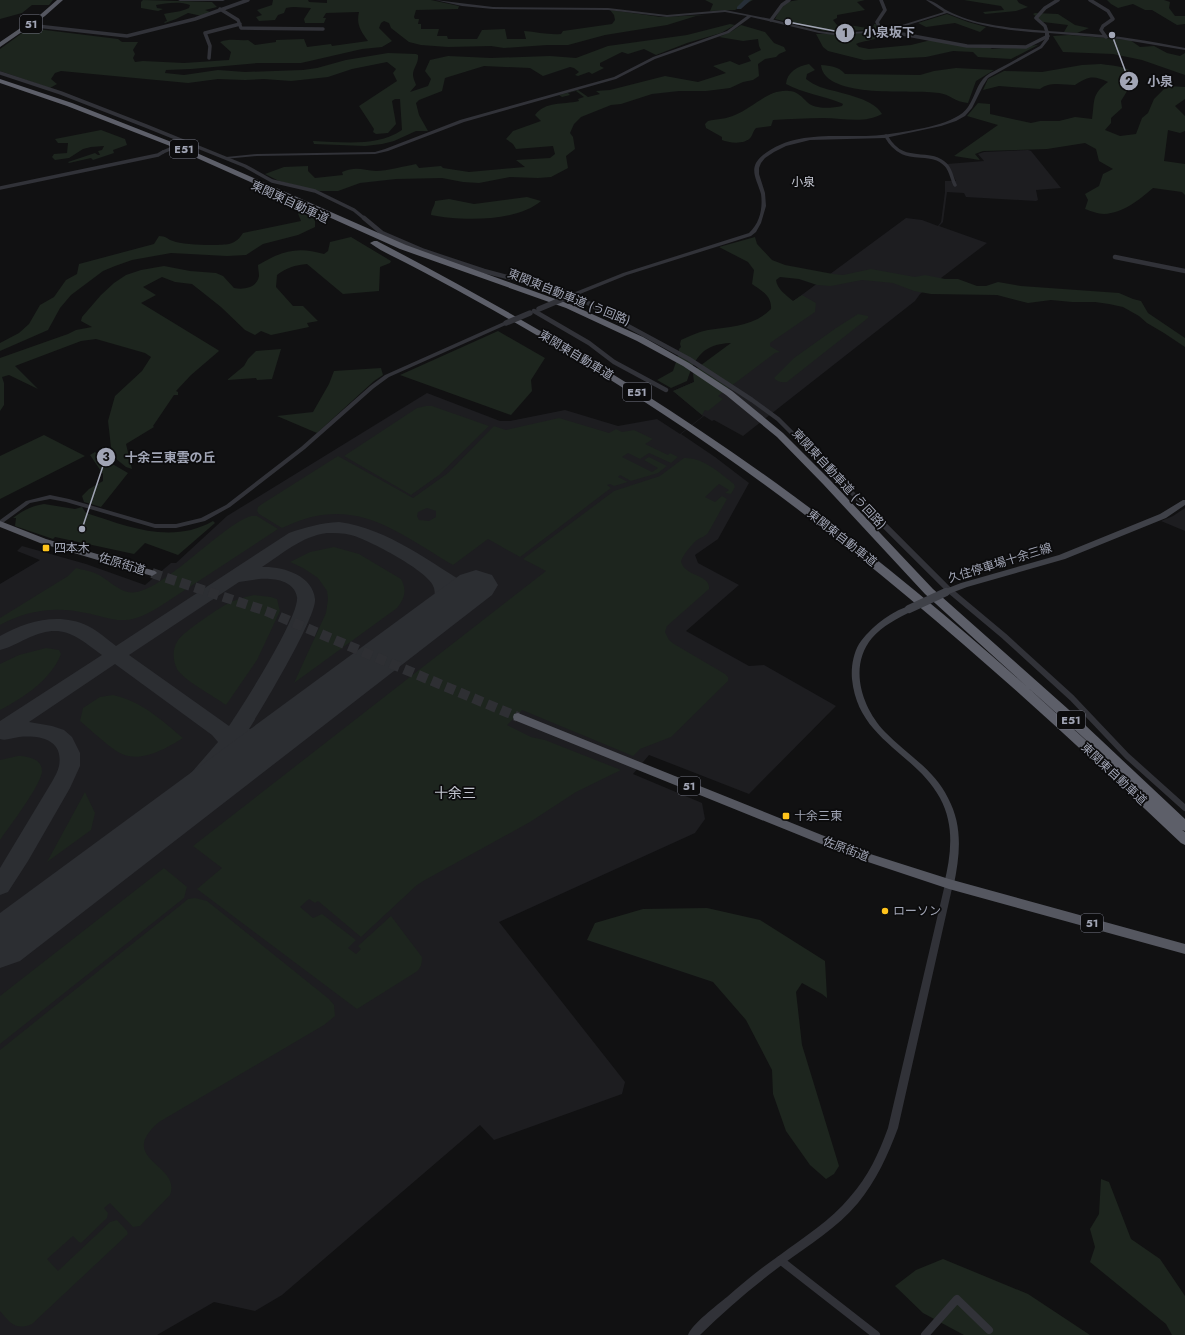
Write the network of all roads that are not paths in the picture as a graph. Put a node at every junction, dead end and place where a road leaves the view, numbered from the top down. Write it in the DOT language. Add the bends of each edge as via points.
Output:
graph roads {
  1 [pos="60,0"];
  2 [pos="180,0"];
  3 [pos="223,0"];
  4 [pos="248,0"];
  5 [pos="437,0"];
  6 [pos="789,0"];
  7 [pos="881,0"];
  8 [pos="928,0"];
  9 [pos="1058,0"];
  10 [pos="1090,0"];
  11 [pos="220,9"];
  12 [pos="946,12"];
  13 [pos="750,16"];
  14 [pos="771,20"];
  15 [pos="240,24"];
  16 [pos="28,25"];
  17 [pos="323,29"];
  18 [pos="884,31"];
  19 [pos="1047,34"];
  20 [pos="1106,37"];
  21 [pos="0,45"];
  22 [pos="1185,50"];
  23 [pos="209,58"];
  24 [pos="0,73"];
  25 [pos="0,81"];
  26 [pos="0,86"];
  27 [pos="886,136"];
  28 [pos="185,142"];
  29 [pos="226,158"];
  30 [pos="955,185"];
  31 [pos="0,188"];
  32 [pos="363,230"];
  33 [pos="1115,257"];
  34 [pos="1185,271"];
  35 [pos="572,295"];
  36 [pos="534,311"];
  37 [pos="666,390"];
  38 [pos="1185,502"];
  39 [pos="0,523"];
  40 [pos="152,573"];
  41 [pos="948,591"];
  42 [pos="955,617"];
  43 [pos="518,717"];
  44 [pos="1185,808"];
  45 [pos="1185,826"];
  46 [pos="1185,840"];
  47 [pos="949,884"];
  48 [pos="1185,949"];
  49 [pos="780,1260"];
  50 [pos="989,1330"];
  51 [pos="693,1335"];
  52 [pos="876,1335"];
  53 [pos="925,1335"];
  1 -- 16 [label="highway, 51" via="48,12"];
  2 -- 3 [label="street"];
  4 -- 11 [label="street"];
  5 -- 13 [label="street" via="507,9 608,8 667,16 725,11"];
  6 -- 14 [label="street"];
  7 -- 18 [label="street" via="885,10 877,22"];
  8 -- 12 [label="street"];
  9 -- 19 [label="street" via="1045,8 1036,18 1045,26"];
  10 -- 20 [label="street" via="1111,14 1113,20 1103,26 1102,30"];
  11 -- 15 [label="street"];
  11 -- 16 [label="street" via="195,19 127,36"];
  12 -- 18 [label="street"];
  12 -- 19 [label="street" via="985,26"];
  13 -- 14 [label="street"];
  13 -- 29 [label="street" via="728,32 654,58 615,78 442,127 391,149 375,153"];
  14 -- 18 [label="street" via="827,33"];
  15 -- 17 [label="street" via="242,28"];
  15 -- 23 [label="street" via="206,32 211,50"];
  16 -- 21 [label="highway, 51"];
  18 -- 19 [label="street" via="967,46 1026,47"];
  19 -- 20 [label="street"];
  19 -- 27 [label="street" via="1046,42 1041,47 987,77 970,108 962,116 944,124"];
  20 -- 22 [label="street" via="1143,41"];
  24 -- 28 [label="street" via="98,107"];
  25 -- 32 [label="highway, 東関東自動車道 / E51" via="93,113 185,150"];
  26 -- 46 [label="highway, 東関東自動車道 / E51" via="180,152 314,213 463,290 646,397 788,496 924,603 1057,721"];
  27 -- 30 [label="street" via="899,152 945,165"];
  27 -- 35 [label="street" via="814,138 773,150 757,167 756,174 764,206 758,225 751,234 625,274"];
  28 -- 29 [label="street"];
  28 -- 31 [label="street, bridge" via="158,155"];
  29 -- 35 [label="street" via="272,180 331,198 360,214 382,233 424,251 484,271"];
  32 -- 42 [label="highway, 東関東自動車道 (う回路) / E51" via="410,250 547,298 590,316 631,335 703,376 741,402 784,438 913,576"];
  33 -- 34 [label="street"];
  35 -- 36 [label="street, bridge"];
  35 -- 41 [label="street" via="689,359 778,419"];
  36 -- 37 [label="street" via="614,362"];
  36 -- 39 [label="street, bridge" via="383,379 297,453 228,506 203,520 176,526 155,526 50,497 28,502"];
  38 -- 41 [label="main road, 久住停車場十余三線" via="1162,516 1074,552"];
  39 -- 40 [label="highway, 佐原街道" via="43,541"];
  41 -- 44 [label="street" via="1072,698 1127,756"];
  41 -- 47 [label="main road, 久住停車場十余三線, bridge" via="885,623 868,637 858,657 855,672 856,686 864,709 878,730 923,769 948,804 954,822 956,841"];
  42 -- 45 [label="highway, 東関東自動車道 / E51" via="1023,676"];
  43 -- 47 [label="highway, 佐原街道 / 51" via="860,855"];
  47 -- 48 [label="highway, 佐原街道 / 51"];
  47 -- 49 [label="street" via="900,1101 887,1146 865,1185 847,1209"];
  49 -- 51 [label="street" via="739,1292"];
  49 -- 52 [label="street"];
  50 -- 53 [label="street" via="957,1299"];
}
